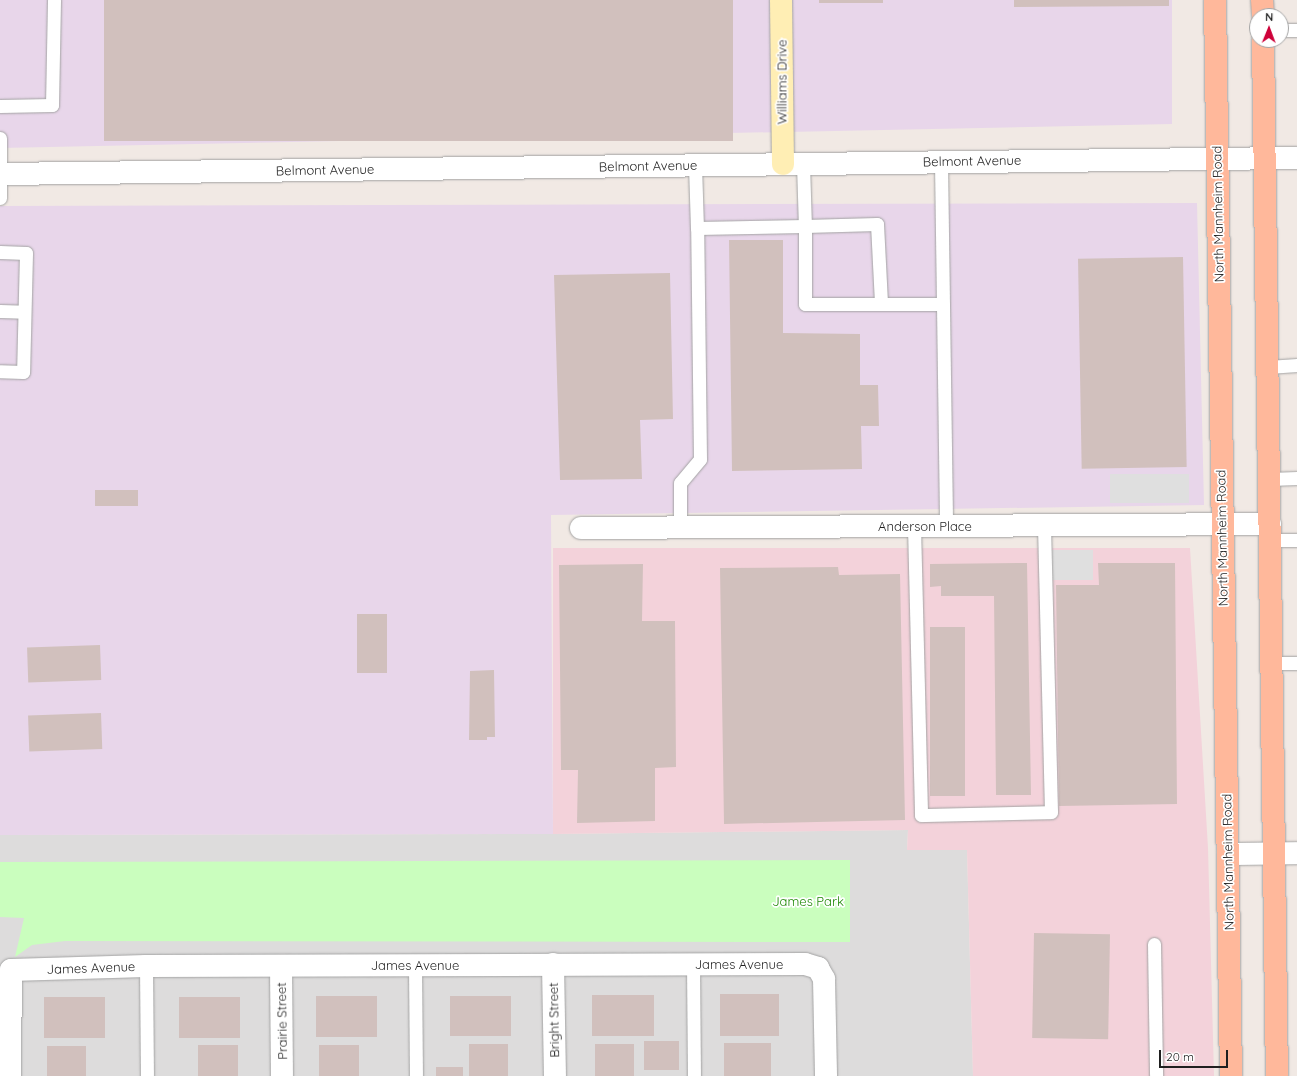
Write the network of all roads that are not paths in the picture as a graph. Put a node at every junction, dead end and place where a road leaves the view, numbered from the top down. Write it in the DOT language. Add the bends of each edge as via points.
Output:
graph roads {
  1 [pos="54,0"];
  2 [pos="781,0"];
  3 [pos="1215,0"];
  4 [pos="1263,48"];
  5 [pos="0,106"];
  6 [pos="0,138"];
  7 [pos="1218,158"];
  8 [pos="1266,158"];
  9 [pos="1297,158"];
  10 [pos="941,162"];
  11 [pos="793,164"];
  12 [pos="694,165"];
  13 [pos="0,174"];
  14 [pos="0,198"];
  15 [pos="805,226"];
  16 [pos="697,228"];
  17 [pos="0,252"];
  18 [pos="881,304"];
  19 [pos="943,304"];
  20 [pos="0,311"];
  21 [pos="24,312"];
  22 [pos="1297,365"];
  23 [pos="1268,367"];
  24 [pos="0,371"];
  25 [pos="1297,478"];
  26 [pos="1270,479"];
  27 [pos="1221,524"];
  28 [pos="914,526"];
  29 [pos="946,526"];
  30 [pos="1044,526"];
  31 [pos="581,528"];
  32 [pos="680,528"];
  33 [pos="1270,532"];
  34 [pos="1297,540"];
  35 [pos="1272,663"];
  36 [pos="1297,663"];
  37 [pos="1274,853"];
  38 [pos="1297,853"];
  39 [pos="1228,854"];
  40 [pos="1154,944"];
  41 [pos="553,964"];
  42 [pos="693,964"];
  43 [pos="415,965"];
  44 [pos="146,966"];
  45 [pos="282,966"];
  46 [pos="6,970"];
  47 [pos="10,1076"];
  48 [pos="147,1076"];
  49 [pos="282,1076"];
  50 [pos="416,1076"];
  51 [pos="555,1076"];
  52 [pos="694,1076"];
  53 [pos="826,1076"];
  54 [pos="1156,1076"];
  55 [pos="1231,1076"];
  56 [pos="1277,1076"];
  1 -- 5 [label="lane" via="52,105"];
  2 -- 11 [label="main road, Williams Drive"];
  3 -- 7 [label="main road, North Mannheim Road"];
  4 -- 8 [label="main road"];
  6 -- 13 [label="lane"];
  7 -- 8 [label="street, Belmont Avenue"];
  7 -- 10 [label="street, Belmont Avenue"];
  7 -- 27 [label="main road, North Mannheim Road"];
  8 -- 9 [label="street, Belmont Avenue"];
  8 -- 23 [label="main road"];
  10 -- 11 [label="street, Belmont Avenue"];
  10 -- 19 [label="lane"];
  11 -- 12 [label="street, Belmont Avenue"];
  11 -- 15 [label="lane"];
  12 -- 13 [label="street, Belmont Avenue"];
  12 -- 16 [label="lane"];
  13 -- 14 [label="lane"];
  15 -- 16 [label="lane"];
  15 -- 18 [label="lane" via="877,224"];
  15 -- 18 [label="lane" via="805,304"];
  16 -- 32 [label="lane" via="700,459 680,483"];
  17 -- 21 [label="lane" via="26,253"];
  18 -- 19 [label="lane"];
  19 -- 29 [label="lane"];
  20 -- 21 [label="lane"];
  21 -- 24 [label="lane" via="23,372"];
  22 -- 23 [label="lane"];
  23 -- 26 [label="main road"];
  25 -- 26 [label="lane"];
  26 -- 33 [label="main road"];
  27 -- 30 [label="street, Anderson Place"];
  27 -- 33 [label="street, Anderson Place"];
  27 -- 39 [label="main road, North Mannheim Road"];
  28 -- 29 [label="street, Anderson Place"];
  28 -- 30 [label="lane" via="921,815 1051,812"];
  28 -- 32 [label="street, Anderson Place"];
  29 -- 30 [label="street, Anderson Place"];
  31 -- 32 [label="street, Anderson Place"];
  33 -- 34 [label="lane"];
  33 -- 35 [label="main road"];
  35 -- 36 [label="lane"];
  35 -- 37 [label="main road"];
  37 -- 38 [label="street"];
  37 -- 39 [label="street"];
  37 -- 56 [label="main road"];
  39 -- 55 [label="main road, North Mannheim Road"];
  40 -- 54 [label="lane"];
  41 -- 42 [label="street, James Avenue"];
  41 -- 43 [label="street, James Avenue"];
  41 -- 51 [label="street, Bright Street"];
  42 -- 52 [label="lane"];
  42 -- 53 [label="street, James Avenue" via="805,964 818,968 824,979"];
  43 -- 45 [label="street, James Avenue"];
  43 -- 50 [label="lane"];
  44 -- 45 [label="street, James Avenue"];
  44 -- 46 [label="street, James Avenue"];
  44 -- 48 [label="lane"];
  45 -- 49 [label="street, Prairie Street"];
  46 -- 47 [label="street"];
}
